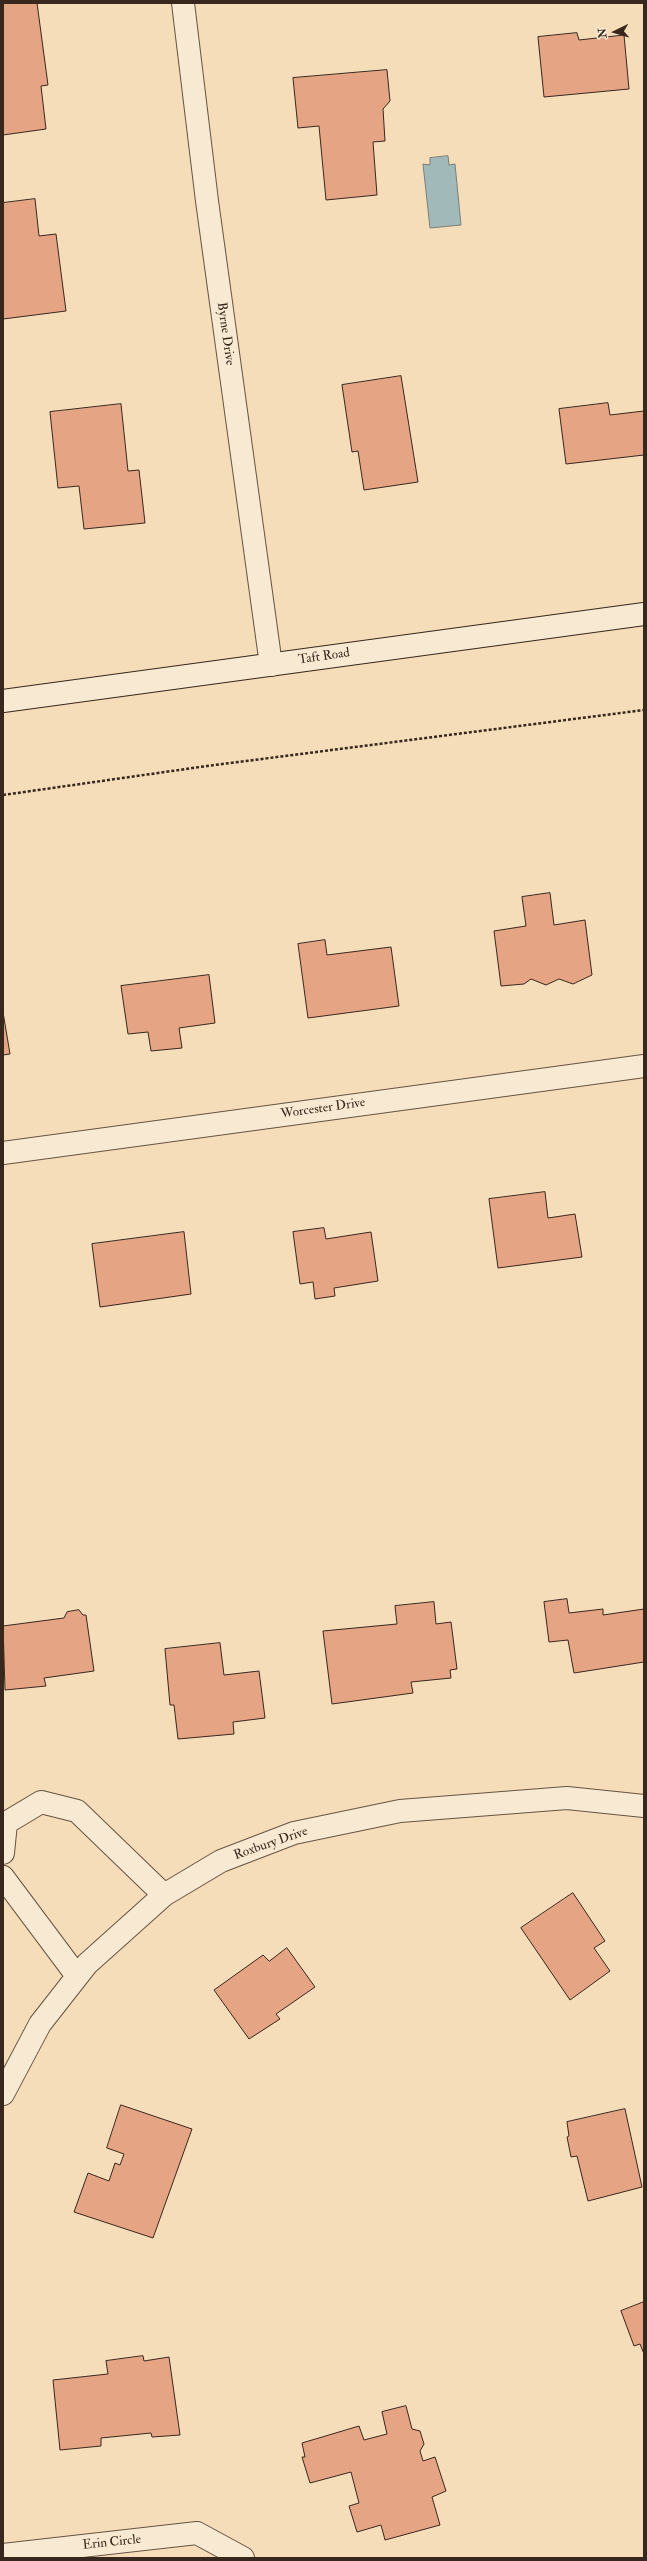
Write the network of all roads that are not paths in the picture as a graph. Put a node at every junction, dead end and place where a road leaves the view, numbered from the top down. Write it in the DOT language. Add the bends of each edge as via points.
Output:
graph roads {
  1 [pos="182,3"];
  2 [pos="644,614"];
  3 [pos="271,665"];
  4 [pos="3,701"];
  5 [pos="644,1066"];
  6 [pos="3,1153"];
  7 [pos="644,1806"];
  8 [pos="3,1853"];
  9 [pos="3,1877"];
  10 [pos="164,1895"];
  11 [pos="77,1976"];
  12 [pos="3,2094"];
  13 [pos="3,2555"];
  14 [pos="243,2558"];
  1 -- 3 [label="street, Byrne Drive"];
  2 -- 3 [label="street, Taft Road"];
  3 -- 4 [label="street, Taft Road"];
  5 -- 6 [label="street, Worcester Drive"];
  7 -- 10 [label="street, Roxbury Drive" via="567,1798 400,1811 294,1834 222,1861"];
  8 -- 10 [label="street" via="6,1823 41,1802 77,1812"];
  9 -- 11 [label="street"];
  10 -- 11 [label="street, Roxbury Drive"];
  11 -- 12 [label="street, Roxbury Drive" via="40,2024"];
  13 -- 14 [label="street, Erin Circle" via="197,2533"];
}
